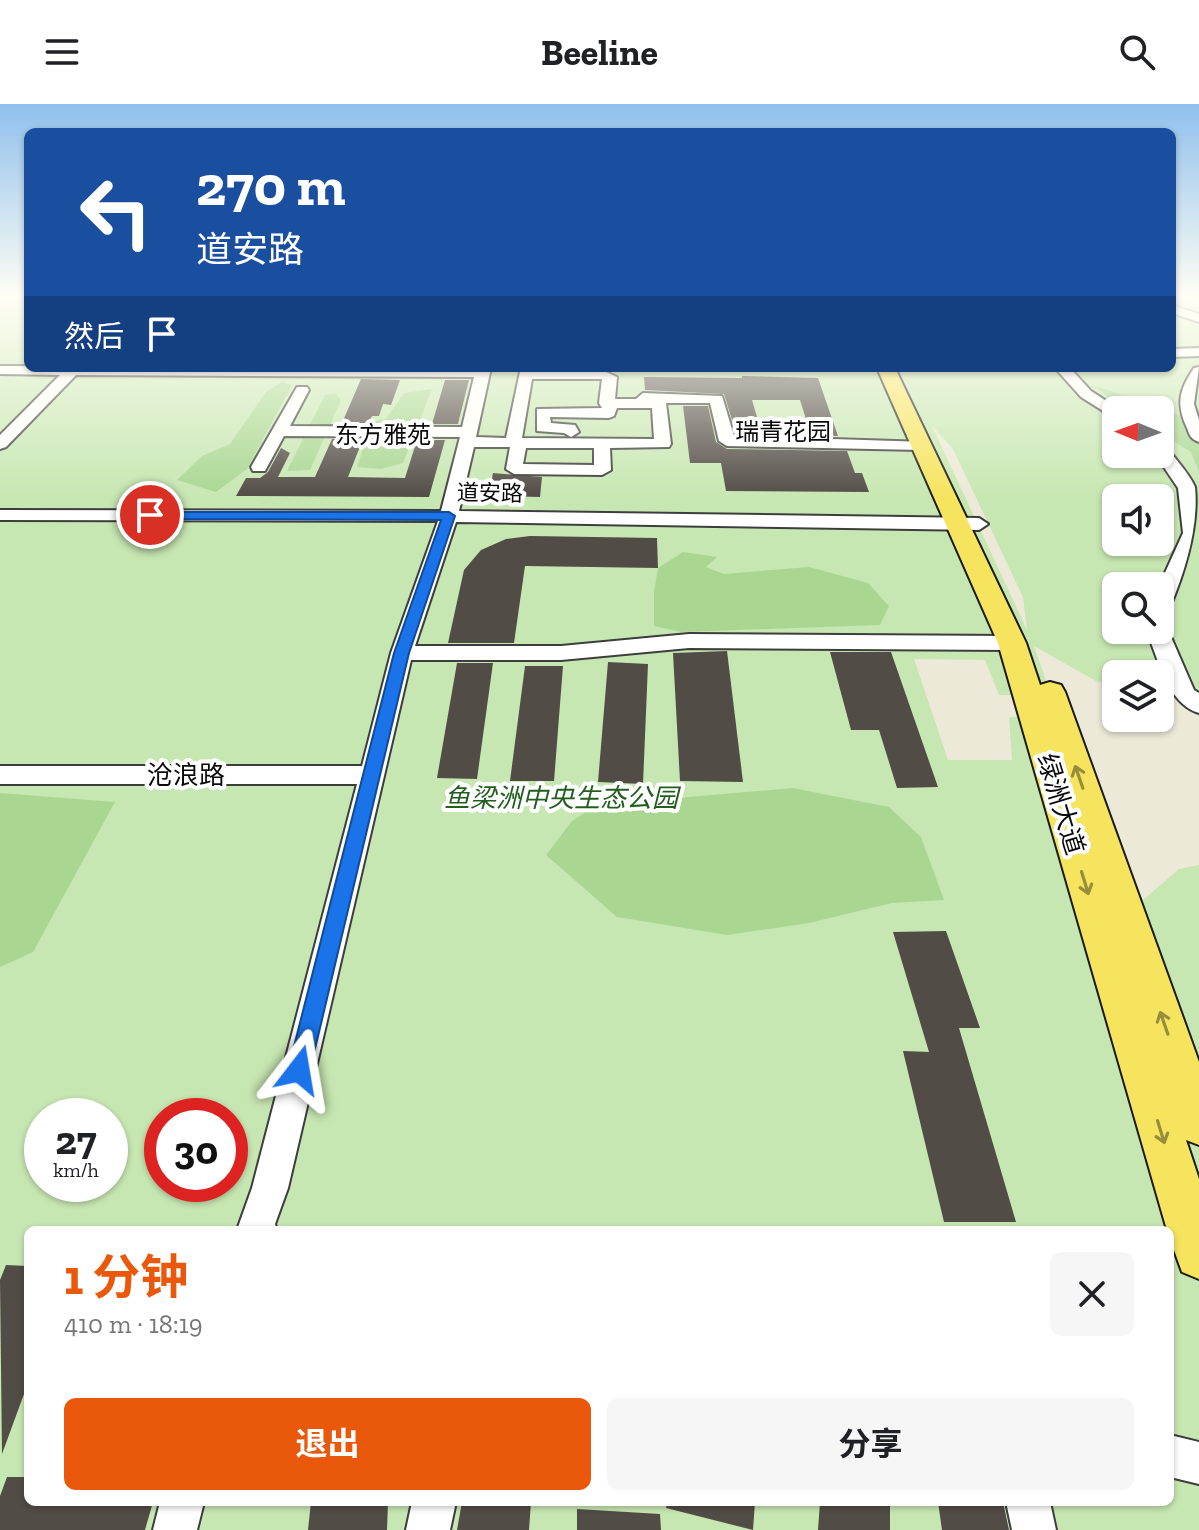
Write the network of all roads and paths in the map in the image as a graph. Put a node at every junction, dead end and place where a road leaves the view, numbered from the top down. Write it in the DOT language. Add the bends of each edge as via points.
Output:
graph roads {
  1 [pos="0,370"];
  2 [pos="24,370"];
  3 [pos="1199,371"];
  4 [pos="70,372"];
  5 [pos="484,372"];
  6 [pos="888,372"];
  7 [pos="906,372"];
  8 [pos="1066,372"];
  9 [pos="557,375"];
  10 [pos="585,375"];
  11 [pos="302,390"];
  12 [pos="610,398"];
  13 [pos="1102,405"];
  14 [pos="519,412"];
  15 [pos="551,413"];
  16 [pos="581,413"];
  17 [pos="280,431"];
  18 [pos="468,437"];
  19 [pos="1199,437"];
  20 [pos="516,442"];
  21 [pos="571,443"];
  22 [pos="601,443"];
  23 [pos="0,444"];
  24 [pos="921,445"];
  25 [pos="259,467"];
  26 [pos="1173,468"];
  27 [pos="0,515"];
  28 [pos="449,516"];
  29 [pos="968,524"];
  30 [pos="1174,575"];
  31 [pos="1012,643"];
  32 [pos="1163,644"];
  33 [pos="402,653"];
  34 [pos="1199,705"];
  35 [pos="0,775"];
  36 [pos="371,775"];
  37 [pos="1199,1123"];
  38 [pos="257,1226"];
  39 [pos="1199,1255"];
  40 [pos="1174,1457"];
  41 [pos="1199,1463"];
  42 [pos="181,1506"];
  43 [pos="433,1506"];
  44 [pos="1029,1506"];
  45 [pos="175,1530"];
  46 [pos="428,1530"];
  47 [pos="1034,1530"];
  1 -- 2 [label="street"];
  3 -- 19 [label="street" via="1184,403"];
  4 -- 23 [label="street"];
  5 -- 18 [label="street"];
  6 -- 24 [label="main road, 绿洲大道"];
  7 -- 29 [label="main road, 绿洲大道"];
  8 -- 13 [label="street"];
  9 -- 10 [label="street"];
  9 -- 14 [label="street" via="525,375 530,393"];
  9 -- 15 [label="street"];
  10 -- 12 [label="street" via="610,377"];
  10 -- 16 [label="street"];
  11 -- 17 [label="street"];
  12 -- 16 [label="street" via="609,413"];
  12 -- 22 [label="street"];
  12 -- 22 [label="street" via="659,404 663,444"];
  12 -- 24 [label="street" via="717,399 727,441"];
  14 -- 15 [label="street"];
  14 -- 20 [label="street"];
  15 -- 16 [label="street"];
  15 -- 21 [label="street" via="543,428 569,428"];
  15 -- 22 [label="street" via="562,423 586,420"];
  17 -- 18 [label="street"];
  17 -- 25 [label="street"];
  18 -- 20 [label="street"];
  18 -- 28 [label="street"];
  20 -- 21 [label="street"];
  20 -- 22 [label="street" via="514,469 602,470"];
  21 -- 22 [label="street"];
  24 -- 29 [label="main road, 绿洲大道"];
  26 -- 30 [label="street" via="1187,488 1192,533"];
  27 -- 28 [label="street, 道安路"];
  28 -- 29 [label="street, 道安路"];
  28 -- 33 [label="street"];
  29 -- 31 [label="main road, 绿洲大道"];
  37 -- 29 [label="main road, 绿洲大道, one-way" via="1034,646"];
  31 -- 33 [label="street" via="689,641 561,653"];
  31 -- 39 [label="main road, 绿洲大道, one-way"];
  32 -- 34 [label="street" via="1185,694"];
  33 -- 36 [label="street"];
  35 -- 36 [label="street, 沧浪路"];
  36 -- 38 [label="street"];
  40 -- 41 [label="street"];
  42 -- 45 [label="street"];
  43 -- 46 [label="street"];
  44 -- 47 [label="street"];
}
